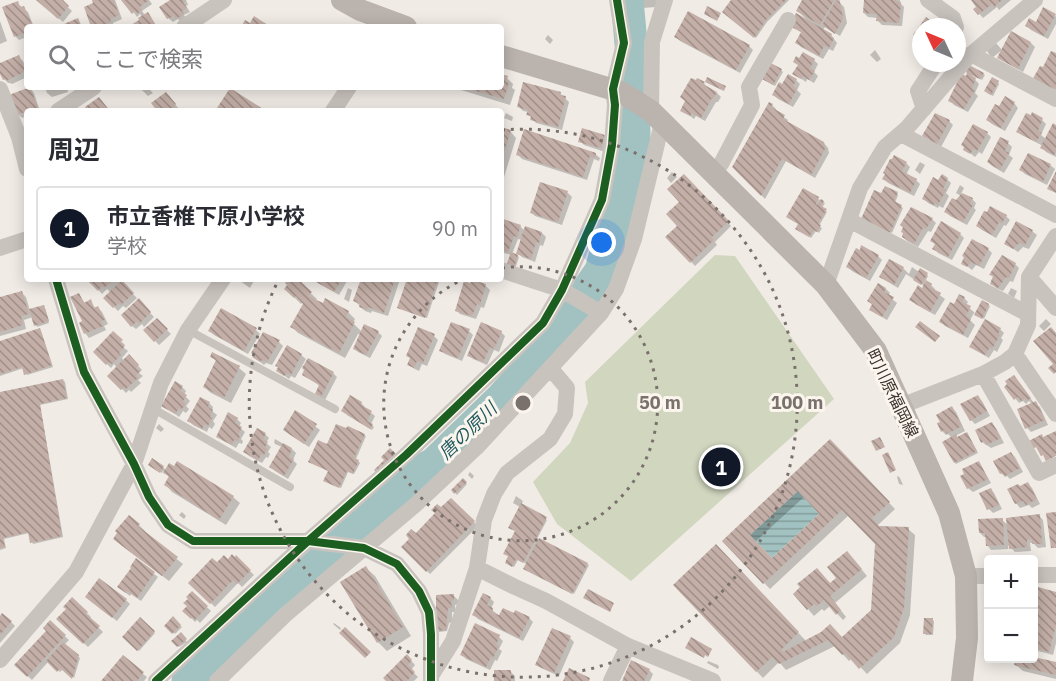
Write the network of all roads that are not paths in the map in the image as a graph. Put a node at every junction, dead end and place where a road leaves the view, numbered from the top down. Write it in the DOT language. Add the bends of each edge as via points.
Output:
graph roads {
  1 [pos="224,0"];
  2 [pos="342,0"];
  3 [pos="617,0"];
  4 [pos="665,0"];
  5 [pos="928,0"];
  6 [pos="1035,0"];
  7 [pos="952,18"];
  8 [pos="788,20"];
  9 [pos="188,24"];
  10 [pos="393,24"];
  11 [pos="971,54"];
  12 [pos="504,57"];
  13 [pos="930,72"];
  14 [pos="0,89"];
  15 [pos="90,90"];
  16 [pos="347,90"];
  17 [pos="617,90"];
  18 [pos="1056,99"];
  19 [pos="62,108"];
  20 [pos="335,108"];
  21 [pos="924,109"];
  22 [pos="4,112"];
  23 [pos="657,117"];
  24 [pos="23,134"];
  25 [pos="901,134"];
  26 [pos="713,172"];
  27 [pos="1056,216"];
  28 [pos="849,220"];
  29 [pos="1056,236"];
  30 [pos="24,240"];
  31 [pos="0,248"];
  32 [pos="504,271"];
  33 [pos="1029,277"];
  34 [pos="57,282"];
  35 [pos="221,282"];
  36 [pos="826,285"];
  37 [pos="561,291"];
  38 [pos="1056,308"];
  39 [pos="601,313"];
  40 [pos="1028,314"];
  41 [pos="189,330"];
  42 [pos="1016,354"];
  43 [pos="551,369"];
  44 [pos="983,374"];
  45 [pos="901,406"];
  46 [pos="152,408"];
  47 [pos="335,409"];
  48 [pos="1056,414"];
  49 [pos="134,464"];
  50 [pos="1056,465"];
  51 [pos="290,487"];
  52 [pos="308,541"];
  53 [pos="364,548"];
  54 [pos="477,568"];
  55 [pos="1038,575"];
  56 [pos="1056,575"];
  57 [pos="966,576"];
  58 [pos="984,576"];
  59 [pos="628,646"];
  60 [pos="0,660"];
  61 [pos="431,679"];
  62 [pos="156,681"];
  63 [pos="217,681"];
  64 [pos="611,681"];
  65 [pos="713,681"];
  66 [pos="962,681"];
  1 -- 9 [label="street"];
  2 -- 10 [label="main road"];
  3 -- 17 [label="street" via="624,43"];
  4 -- 23 [label="street" via="652,42"];
  5 -- 7 [label="street"];
  6 -- 11 [label="street"];
  8 -- 26 [label="street" via="749,87 752,105"];
  11 -- 18 [label="street"];
  11 -- 21 [label="street"];
  12 -- 17 [label="main road, 町川原福岡線"];
  13 -- 21 [label="street" via="918,91"];
  14 -- 22 [label="street"];
  15 -- 19 [label="street"];
  16 -- 20 [label="street"];
  17 -- 23 [label="main road, 町川原福岡線"];
  17 -- 37 [label="street" via="602,200"];
  21 -- 25 [label="street"];
  22 -- 24 [label="street"];
  23 -- 26 [label="main road, 町川原福岡線"];
  23 -- 39 [label="street" via="634,239 616,289"];
  25 -- 27 [label="street"];
  25 -- 28 [label="street" via="885,147 860,188"];
  26 -- 36 [label="main road, 町川原福岡線"];
  28 -- 36 [label="street"];
  28 -- 40 [label="street"];
  29 -- 33 [label="street"];
  30 -- 31 [label="street"];
  32 -- 37 [label="street"];
  33 -- 38 [label="street"];
  33 -- 40 [label="street"];
  34 -- 49 [label="street" via="84,372"];
  35 -- 41 [label="street"];
  36 -- 45 [label="main road, 町川原福岡線" via="876,351"];
  37 -- 39 [label="street"];
  37 -- 52 [label="street" via="543,323 406,455"];
  39 -- 43 [label="street"];
  40 -- 42 [label="street" via="1028,325"];
  41 -- 46 [label="street"];
  41 -- 47 [label="lane"];
  42 -- 44 [label="street"];
  42 -- 48 [label="street"];
  43 -- 53 [label="street" via="477,447"];
  43 -- 54 [label="street" via="567,388 566,414 550,439 507,473 494,494 484,520"];
  44 -- 45 [label="street"];
  44 -- 50 [label="street" via="1039,473"];
  45 -- 57 [label="main road, 町川原福岡線" via="948,513"];
  46 -- 49 [label="street"];
  46 -- 51 [label="lane"];
  49 -- 52 [label="street" via="168,525 193,541"];
  49 -- 60 [label="street" via="76,572"];
  52 -- 53 [label="street"];
  52 -- 62 [label="street"];
  53 -- 61 [label="street" via="397,564 429,612"];
  53 -- 63 [label="street" via="285,615"];
  54 -- 59 [label="street"];
  54 -- 61 [label="street" via="453,641"];
  55 -- 56 [label="street"];
  57 -- 58 [label="street"];
  57 -- 66 [label="main road, 町川原福岡線" via="967,638"];
  59 -- 64 [label="street"];
  59 -- 65 [label="street"];
}
